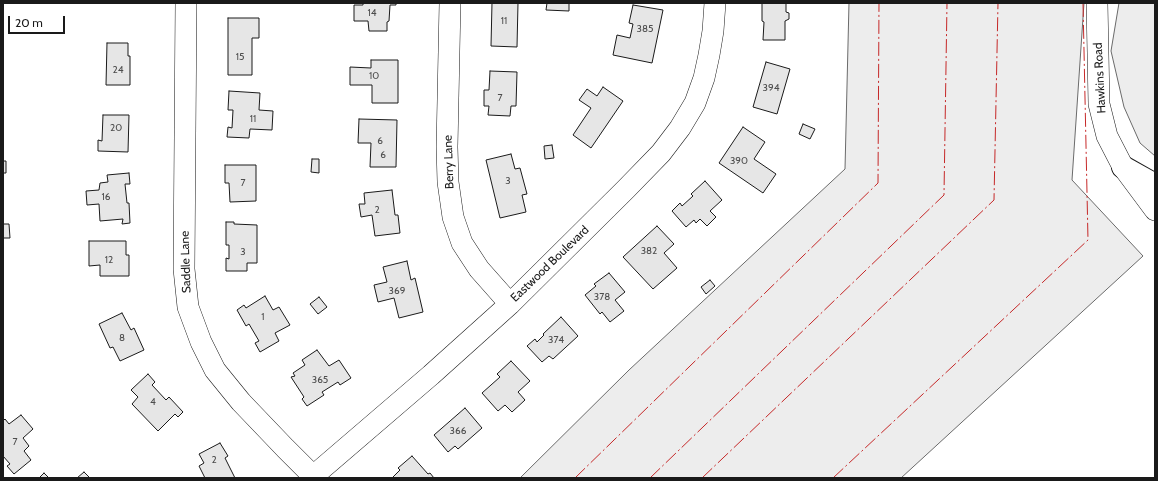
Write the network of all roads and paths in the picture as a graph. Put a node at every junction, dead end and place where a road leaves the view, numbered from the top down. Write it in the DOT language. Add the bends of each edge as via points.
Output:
graph roads {
  1 [pos="186,3"];
  2 [pos="450,3"];
  3 [pos="715,3"];
  4 [pos="1097,3"];
  5 [pos="1123,167"];
  6 [pos="1155,185"];
  7 [pos="1155,210"];
  8 [pos="510,304"];
  9 [pos="312,477"];
  1 -- 9 [label="street, Saddle Lane" via="184,269 188,307 215,370 241,402"];
  2 -- 8 [label="street, Berry Lane" via="447,147 453,217 462,243 479,269"];
  3 -- 8 [label="street, Eastwood Boulevard" via="713,31 704,78 695,103 680,128 661,153 626,190"];
  4 -- 5 [label="street, Hawkins Road" via="1100,104 1106,136"];
  5 -- 6 [label="highway"];
  5 -- 7 [label="street, Hawkins Road"];
  8 -- 9 [label="street, Eastwood Boulevard"];
}
